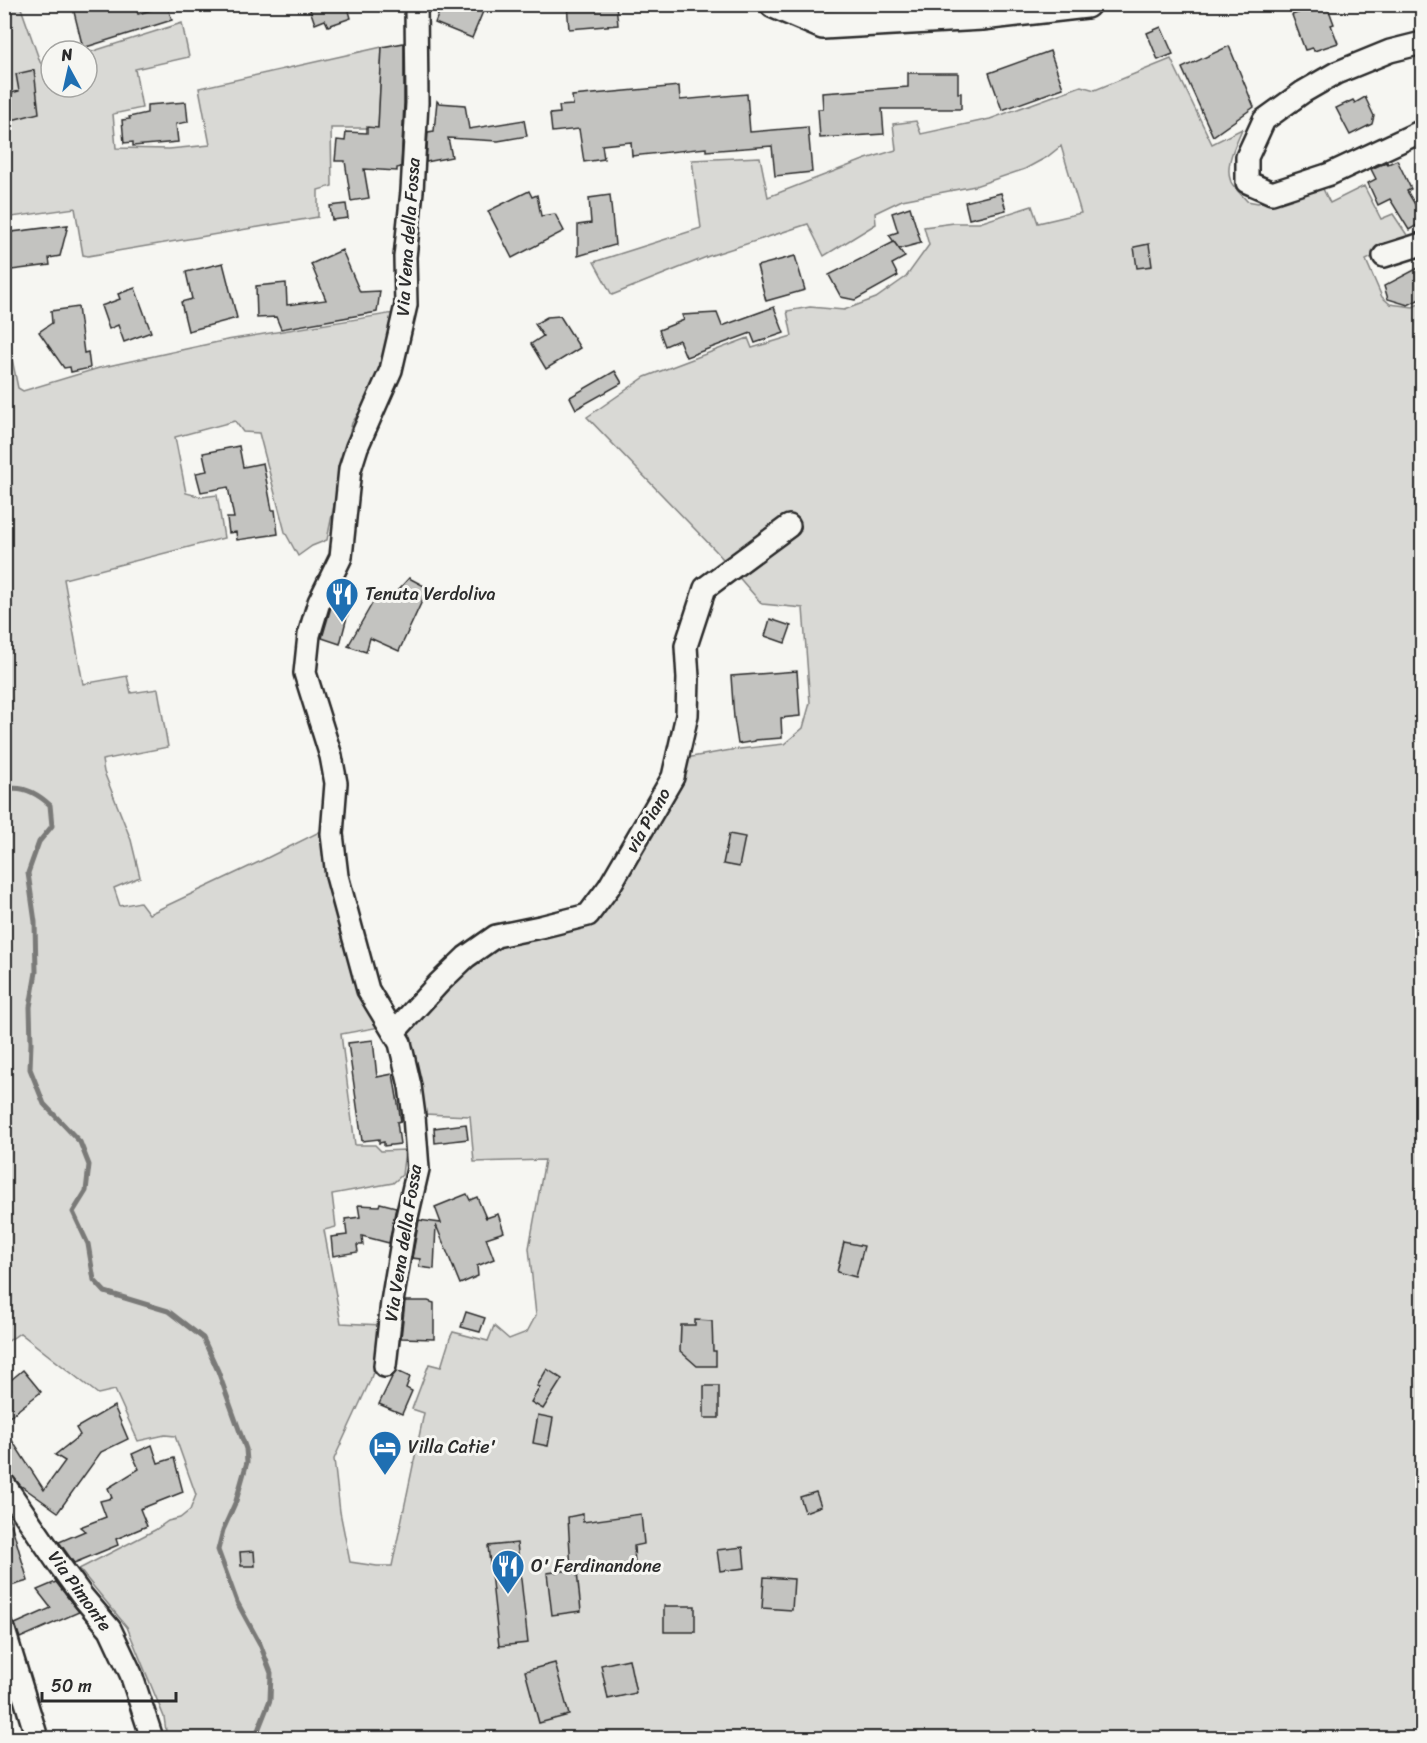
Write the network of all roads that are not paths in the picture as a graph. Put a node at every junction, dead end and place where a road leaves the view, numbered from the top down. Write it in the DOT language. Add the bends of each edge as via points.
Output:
graph roads {
  1 [pos="416,4"];
  2 [pos="774,4"];
  3 [pos="1086,4"];
  4 [pos="1422,43"];
  5 [pos="1422,131"];
  6 [pos="1422,244"];
  7 [pos="1383,256"];
  8 [pos="789,526"];
  9 [pos="394,1032"];
  10 [pos="385,1366"];
  11 [pos="4,1484"];
  12 [pos="4,1630"];
  13 [pos="37,1738"];
  14 [pos="152,1738"];
  1 -- 9 [label="street, Via Vena della Fossa" via="417,103 405,257 406,305 391,370 350,469 340,557 309,635 305,673 336,783 332,834 338,876 368,990"];
  2 -- 3 [label="main road" via="823,25 982,16"];
  4 -- 5 [label="street" via="1336,73 1264,120 1247,157 1247,182 1272,193 1330,174"];
  6 -- 7 [label="street"];
  8 -- 9 [label="street, via Piano" via="705,588 686,646 687,715 673,777 609,887 588,915 496,936 460,963"];
  9 -- 10 [label="street, Via Vena della Fossa" via="410,1086 418,1169 404,1230"];
  11 -- 14 [label="street, Via Pimonte" via="82,1596 110,1629 131,1674"];
  12 -- 13 [label="street"];
}
